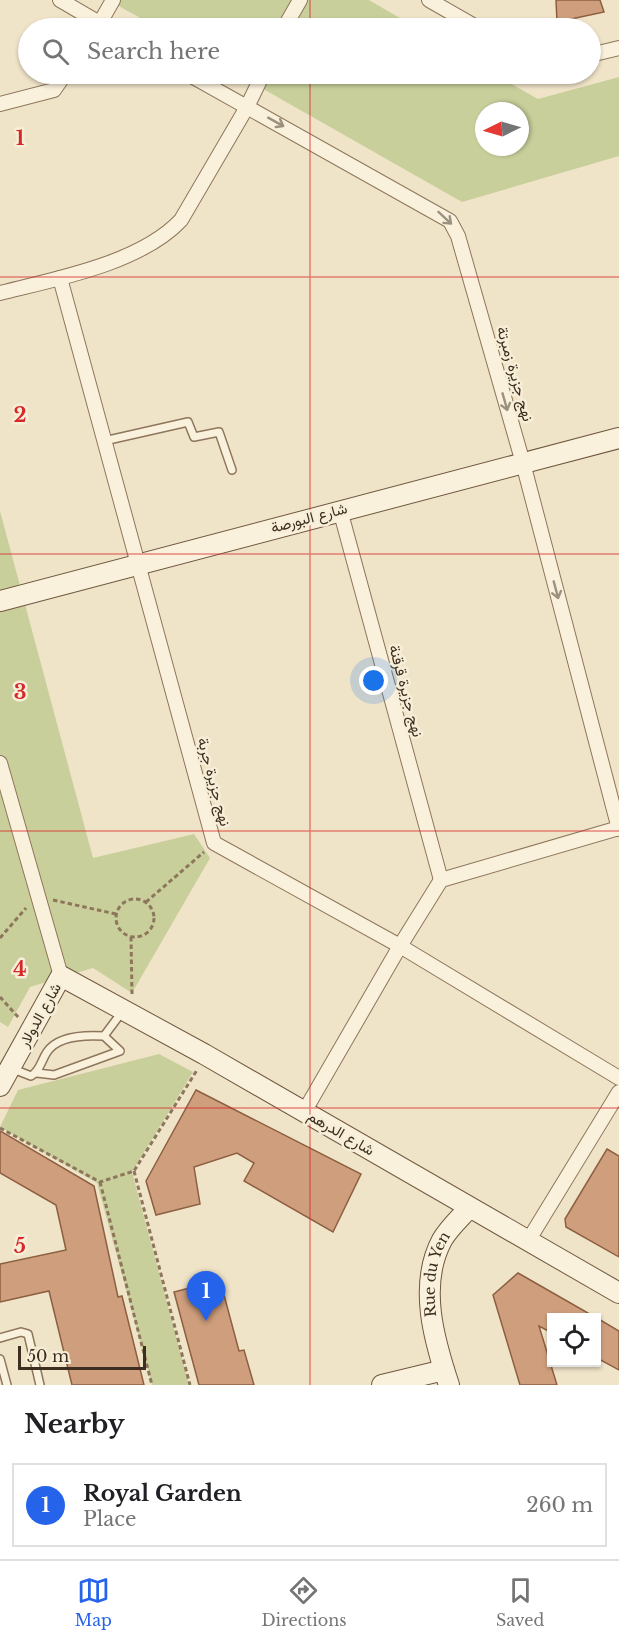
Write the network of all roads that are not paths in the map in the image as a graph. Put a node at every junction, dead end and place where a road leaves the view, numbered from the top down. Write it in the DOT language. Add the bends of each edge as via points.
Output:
graph roads {
  1 [pos="60,0"];
  2 [pos="113,0"];
  3 [pos="300,0"];
  4 [pos="429,0"];
  5 [pos="88,18"];
  6 [pos="106,18"];
  7 [pos="290,18"];
  8 [pos="460,18"];
  9 [pos="619,48"];
  10 [pos="601,52"];
  11 [pos="58,84"];
  12 [pos="206,84"];
  13 [pos="258,84"];
  14 [pos="0,104"];
  15 [pos="247,107"];
  16 [pos="60,278"];
  17 [pos="0,292"];
  18 [pos="619,438"];
  19 [pos="104,441"];
  20 [pos="523,463"];
  21 [pos="231,470"];
  22 [pos="340,510"];
  23 [pos="137,564"];
  24 [pos="0,601"];
  25 [pos="0,763"];
  26 [pos="619,829"];
  27 [pos="441,880"];
  28 [pos="400,946"];
  29 [pos="61,976"];
  30 [pos="128,1012"];
  31 [pos="105,1036"];
  32 [pos="10,1067"];
  33 [pos="37,1073"];
  34 [pos="619,1078"];
  35 [pos="0,1086"];
  36 [pos="619,1092"];
  37 [pos="304,1112"];
  38 [pos="469,1208"];
  39 [pos="528,1241"];
  40 [pos="619,1293"];
  41 [pos="0,1338"];
  42 [pos="0,1359"];
  43 [pos="447,1378"];
  44 [pos="7,1385"];
  45 [pos="40,1385"];
  46 [pos="382,1385"];
  1 -- 5 [label="street"];
  2 -- 6 [label="street"];
  3 -- 7 [label="street"];
  4 -- 8 [label="street"];
  9 -- 10 [label="street"];
  11 -- 14 [label="street" via="54,90"];
  12 -- 15 [label="street, نهج جزيرة زمبرتة"];
  13 -- 15 [label="street"];
  15 -- 16 [label="street" via="181,220 167,236 148,248"];
  15 -- 20 [label="street, نهج جزيرة زمبرتة, one-way" via="450,221 458,236"];
  16 -- 17 [label="street"];
  16 -- 19 [label="street, نهج جزيرة جربة"];
  18 -- 20 [label="street, شارع البورصة"];
  19 -- 21 [label="lane" via="188,422 194,437 219,432"];
  19 -- 23 [label="street, نهج جزيرة جربة"];
  20 -- 22 [label="street, شارع البورصة"];
  20 -- 26 [label="street, نهج جزيرة زمبرتة, one-way"];
  22 -- 23 [label="street, شارع البورصة"];
  22 -- 27 [label="street, نهج جزيرة قرقنة"];
  23 -- 24 [label="street, شارع البورصة"];
  23 -- 28 [label="street, نهج جزيرة جربة" via="214,843"];
  25 -- 29 [label="street"];
  26 -- 27 [label="street"];
  27 -- 28 [label="street"];
  28 -- 34 [label="street, نهج جزيرة جربة"];
  28 -- 37 [label="street"];
  29 -- 30 [label="street, شارع الدرهم"];
  29 -- 32 [label="street, شارع الدولار"];
  30 -- 31 [label="lane"];
  30 -- 37 [label="street, شارع الدرهم"];
  31 -- 33 [label="lane" via="78,1035 51,1047"];
  31 -- 33 [label="lane" via="120,1051 117,1054 54,1075"];
  32 -- 33 [label="lane" via="29,1077"];
  32 -- 35 [label="street, شارع الدولار"];
  36 -- 39 [label="street"];
  37 -- 38 [label="street, شارع الدرهم"];
  38 -- 39 [label="street, شارع الدرهم"];
  38 -- 43 [label="street, Rue du Yen" via="443,1238 432,1262 428,1299"];
  39 -- 40 [label="street, شارع الدرهم"];
  41 -- 45 [label="lane" via="27,1334"];
  42 -- 44 [label="lane"];
  43 -- 46 [label="street"];
}
